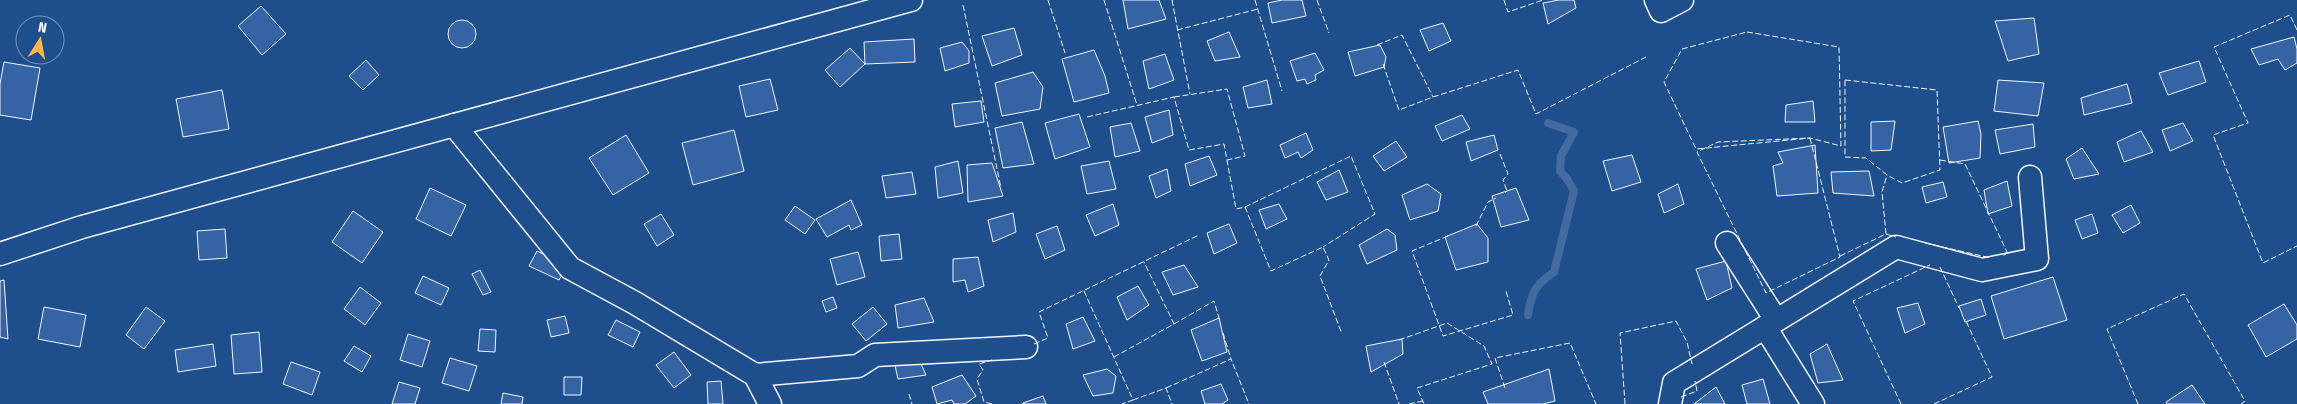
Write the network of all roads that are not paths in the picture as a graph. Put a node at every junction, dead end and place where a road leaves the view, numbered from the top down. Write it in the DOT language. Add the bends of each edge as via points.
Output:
graph roads {
  1 [pos="911,0"];
  2 [pos="1656,0"];
  3 [pos="1682,0"];
  4 [pos="454,125"];
  5 [pos="2030,177"];
  6 [pos="1727,243"];
  7 [pos="0,254"];
  8 [pos="1771,324"];
  9 [pos="1026,347"];
  10 [pos="755,375"];
  11 [pos="770,404"];
  12 [pos="1670,404"];
  13 [pos="1813,404"];
  1 -- 4 [label="street"];
  2 -- 3 [label="street" via="1661,10"];
  4 -- 7 [label="street" via="82,226"];
  4 -- 10 [label="street" via="570,268 635,302"];
  5 -- 8 [label="street" via="2037,259 1982,270 1896,247"];
  6 -- 8 [label="street"];
  8 -- 12 [label="street" via="1674,383"];
  8 -- 13 [label="street"];
  9 -- 10 [label="street" via="875,355 858,366"];
  10 -- 11 [label="street"];
}
